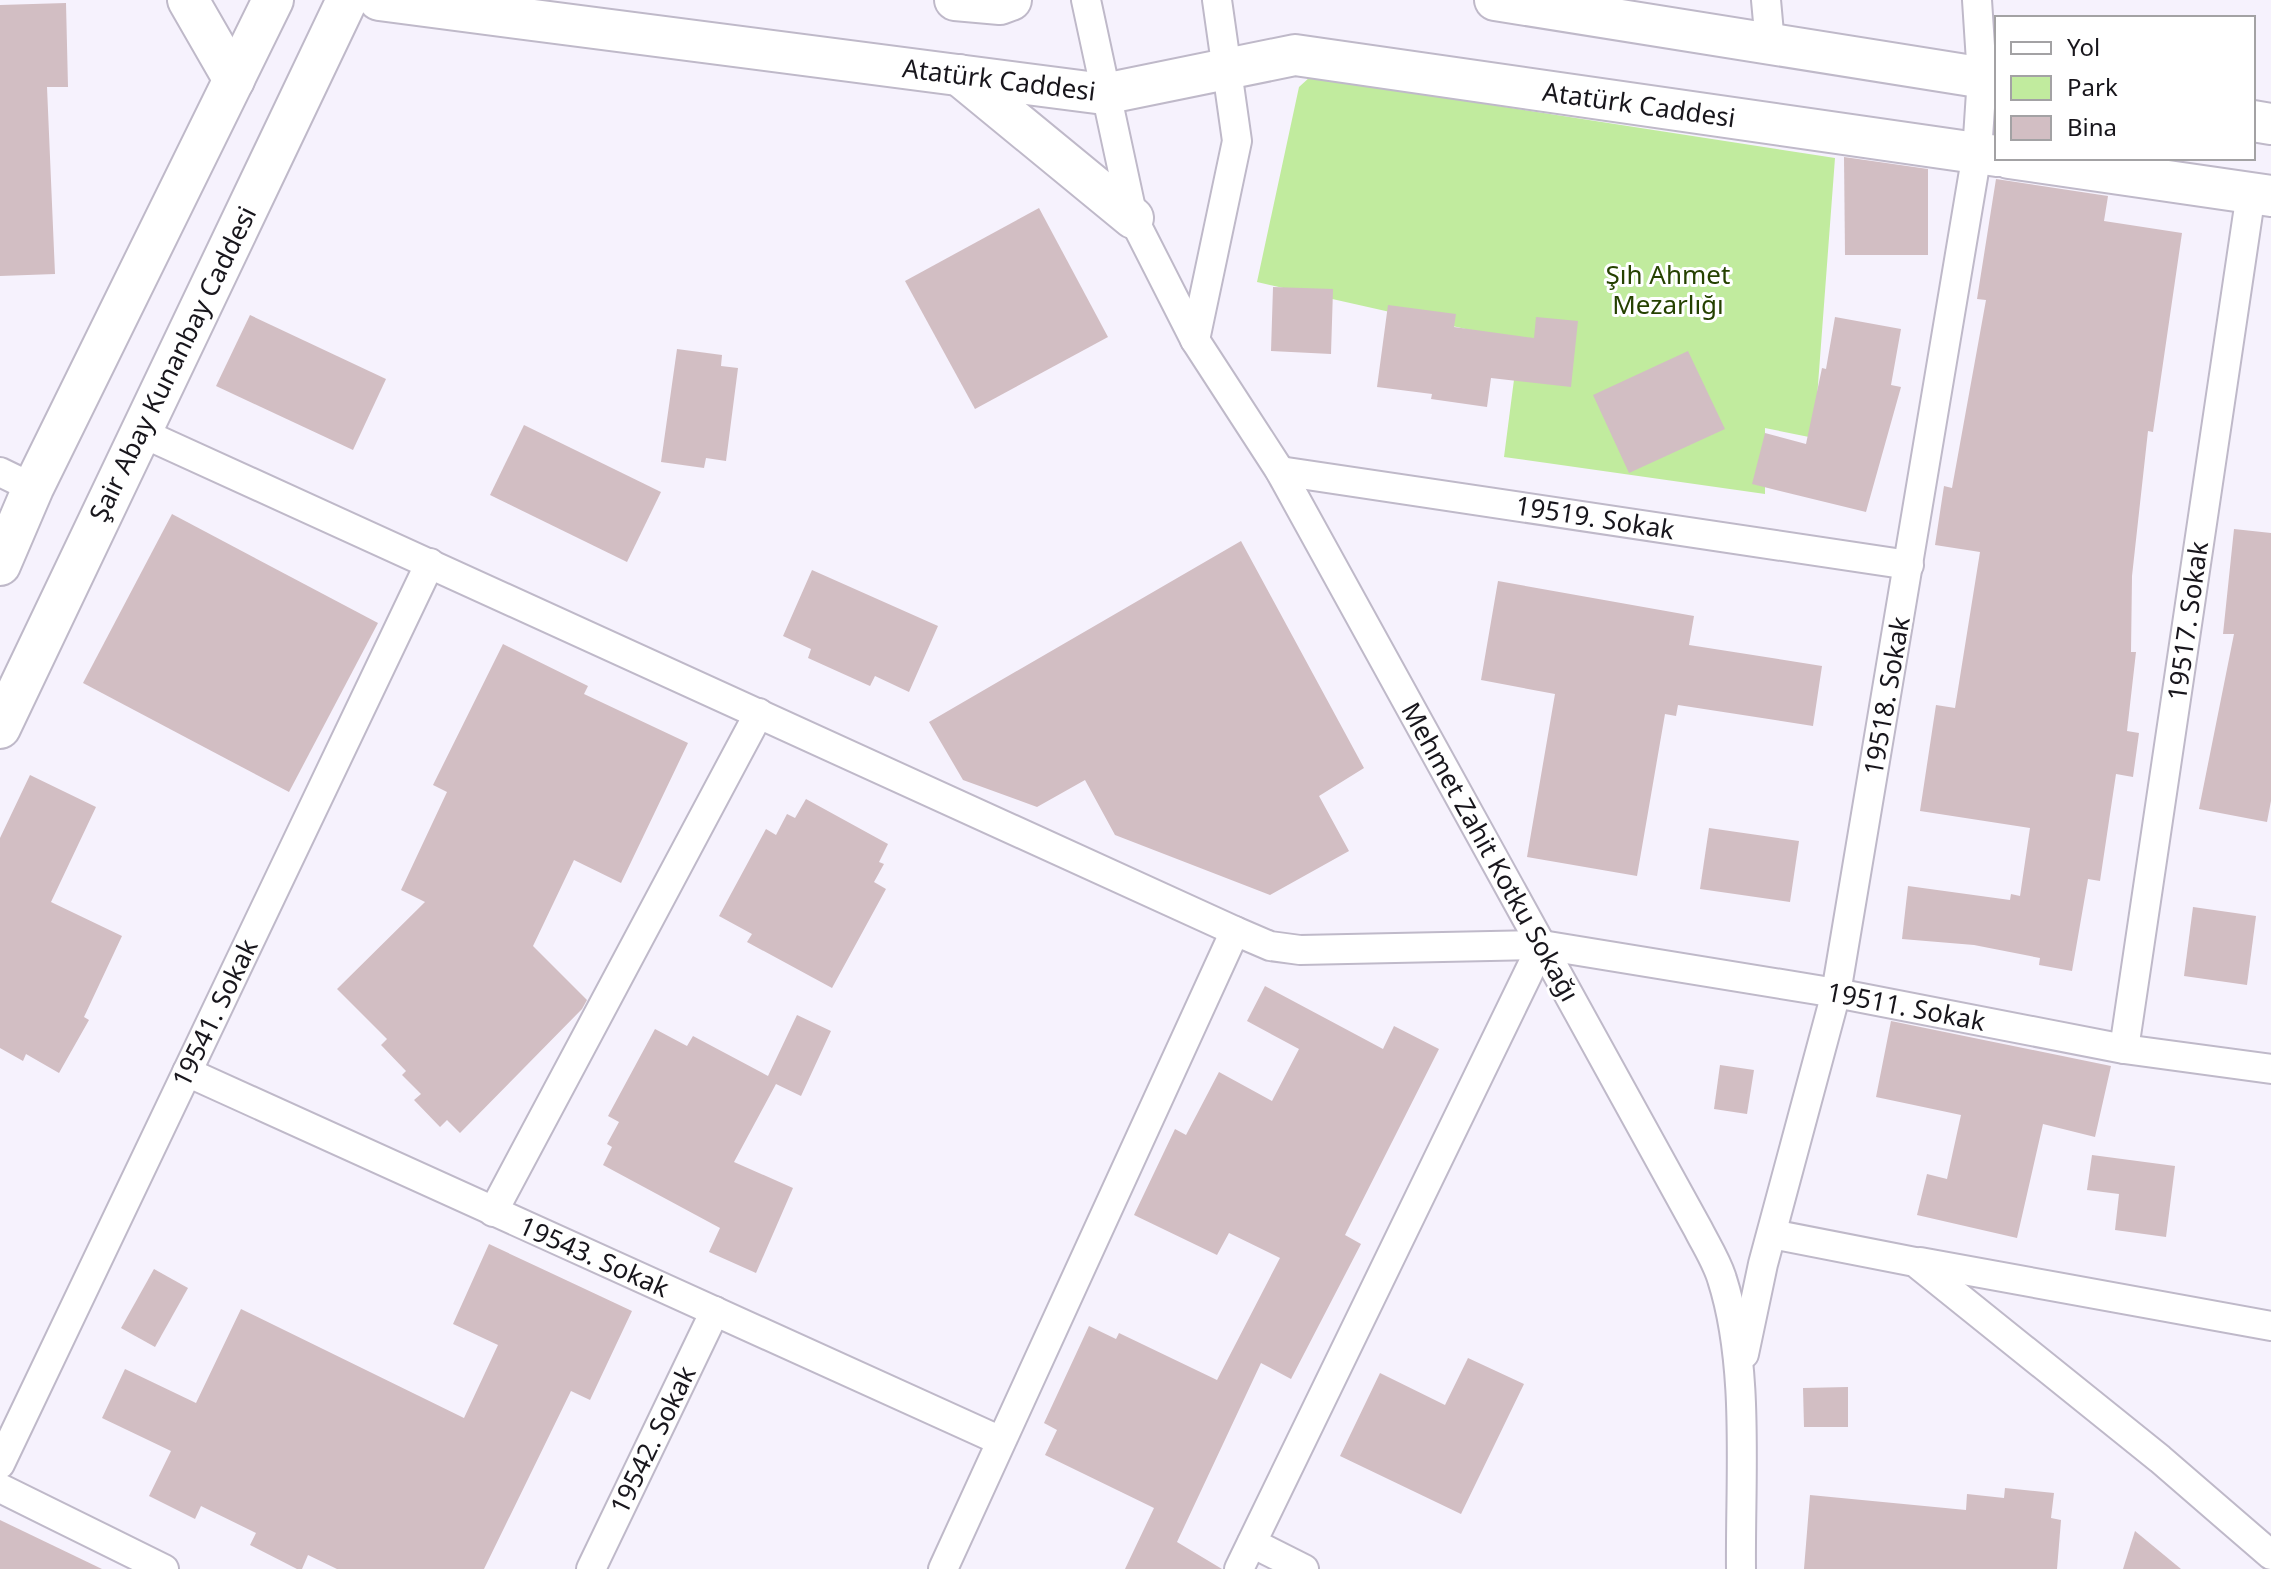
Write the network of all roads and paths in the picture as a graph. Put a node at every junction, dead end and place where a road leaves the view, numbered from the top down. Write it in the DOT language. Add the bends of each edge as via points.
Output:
graph roads {
  1 [pos="188,0"];
  2 [pos="273,0"];
  3 [pos="347,0"];
  4 [pos="379,0"];
  5 [pos="955,0"];
  6 [pos="1011,0"];
  7 [pos="1086,0"];
  8 [pos="1217,0"];
  9 [pos="1495,0"];
  10 [pos="1766,0"];
  11 [pos="1977,0"];
  12 [pos="1561,5"];
  13 [pos="1770,44"];
  14 [pos="1228,69"];
  15 [pos="959,75"];
  16 [pos="1990,78"];
  17 [pos="234,80"];
  18 [pos="1104,94"];
  19 [pos="1994,156"];
  20 [pos="2022,160"];
  21 [pos="2261,194"];
  22 [pos="1133,218"];
  23 [pos="1195,340"];
  24 [pos="140,432"];
  25 [pos="1280,471"];
  26 [pos="17,480"];
  27 [pos="430,563"];
  28 [pos="0,565"];
  29 [pos="1909,565"];
  30 [pos="759,713"];
  31 [pos="0,728"];
  32 [pos="1235,931"];
  33 [pos="1542,945"];
  34 [pos="1836,993"];
  35 [pos="2124,1049"];
  36 [pos="2271,1069"];
  37 [pos="187,1072"];
  38 [pos="493,1212"];
  39 [pos="1772,1234"];
  40 [pos="1915,1262"];
  41 [pos="1763,1264"];
  42 [pos="1722,1278"];
  43 [pos="715,1311"];
  44 [pos="2271,1326"];
  45 [pos="1738,1383"];
  46 [pos="1001,1441"];
  47 [pos="0,1464"];
  48 [pos="0,1488"];
  49 [pos="1252,1543"];
  50 [pos="2271,1555"];
  51 [pos="164,1569"];
  52 [pos="591,1569"];
  53 [pos="943,1569"];
  54 [pos="1239,1569"];
  55 [pos="1304,1569"];
  56 [pos="1741,1569"];
  1 -- 17 [label="street"];
  2 -- 17 [label="street"];
  3 -- 24 [label="street, Şair Abay Kunanbay Caddesi"];
  4 -- 15 [label="street, Atatürk Caddesi"];
  5 -- 6 [label="street"];
  7 -- 18 [label="street, Mehmet Zahit Kotku Sokağı"];
  8 -- 14 [label="street"];
  9 -- 12 [label="street"];
  10 -- 13 [label="street"];
  11 -- 16 [label="street, 19518. Sokak"];
  12 -- 13 [label="street"];
  13 -- 16 [label="street"];
  14 -- 18 [label="street, Atatürk Caddesi"];
  14 -- 19 [label="street, Atatürk Caddesi" via="1295,55"];
  14 -- 23 [label="street" via="1237,141"];
  15 -- 18 [label="street, Atatürk Caddesi"];
  15 -- 22 [label="street"];
  16 -- 19 [label="street, 19518. Sokak"];
  17 -- 26 [label="street"];
  18 -- 22 [label="street, Mehmet Zahit Kotku Sokağı"];
  19 -- 29 [label="street, 19518. Sokak"];
  20 -- 21 [label="street, Atatürk Caddesi"];
  21 -- 35 [label="street, 19517. Sokak"];
  22 -- 23 [label="street, Mehmet Zahit Kotku Sokağı"];
  23 -- 25 [label="street, Mehmet Zahit Kotku Sokağı"];
  24 -- 27 [label="street, 19511. Sokak"];
  24 -- 31 [label="street, Şair Abay Kunanbay Caddesi"];
  25 -- 29 [label="street, 19519. Sokak"];
  25 -- 33 [label="street, Mehmet Zahit Kotku Sokağı"];
  26 -- 28 [label="street"];
  27 -- 30 [label="street, 19511. Sokak"];
  27 -- 37 [label="street, 19541. Sokak"];
  29 -- 34 [label="street, 19518. Sokak"];
  30 -- 32 [label="street, 19511. Sokak"];
  30 -- 38 [label="street"];
  32 -- 33 [label="street, 19511. Sokak" via="1270,946 1300,950"];
  32 -- 46 [label="street"];
  33 -- 34 [label="street, 19511. Sokak"];
  33 -- 42 [label="street, Mehmet Zahit Kotku Sokağı"];
  33 -- 49 [label="street"];
  34 -- 35 [label="street, 19511. Sokak"];
  34 -- 39 [label="street, 19518. Sokak"];
  35 -- 36 [label="street, 19511. Sokak"];
  37 -- 38 [label="street, 19543. Sokak"];
  37 -- 47 [label="street, 19541. Sokak"];
  38 -- 43 [label="street, 19543. Sokak"];
  39 -- 40 [label="street"];
  39 -- 41 [label="street, 19518. Sokak"];
  40 -- 44 [label="street"];
  40 -- 50 [label="street"];
  41 -- 42 [label="street"];
  41 -- 45 [label="street, 19518. Sokak"];
  42 -- 45 [label="street, Mehmet Zahit Kotku Sokağı"];
  43 -- 46 [label="street, 19543. Sokak"];
  43 -- 52 [label="street, 19542. Sokak"];
  45 -- 56 [label="street"];
  46 -- 53 [label="street"];
  48 -- 51 [label="street"];
  49 -- 54 [label="street"];
  49 -- 55 [label="street"];
}
